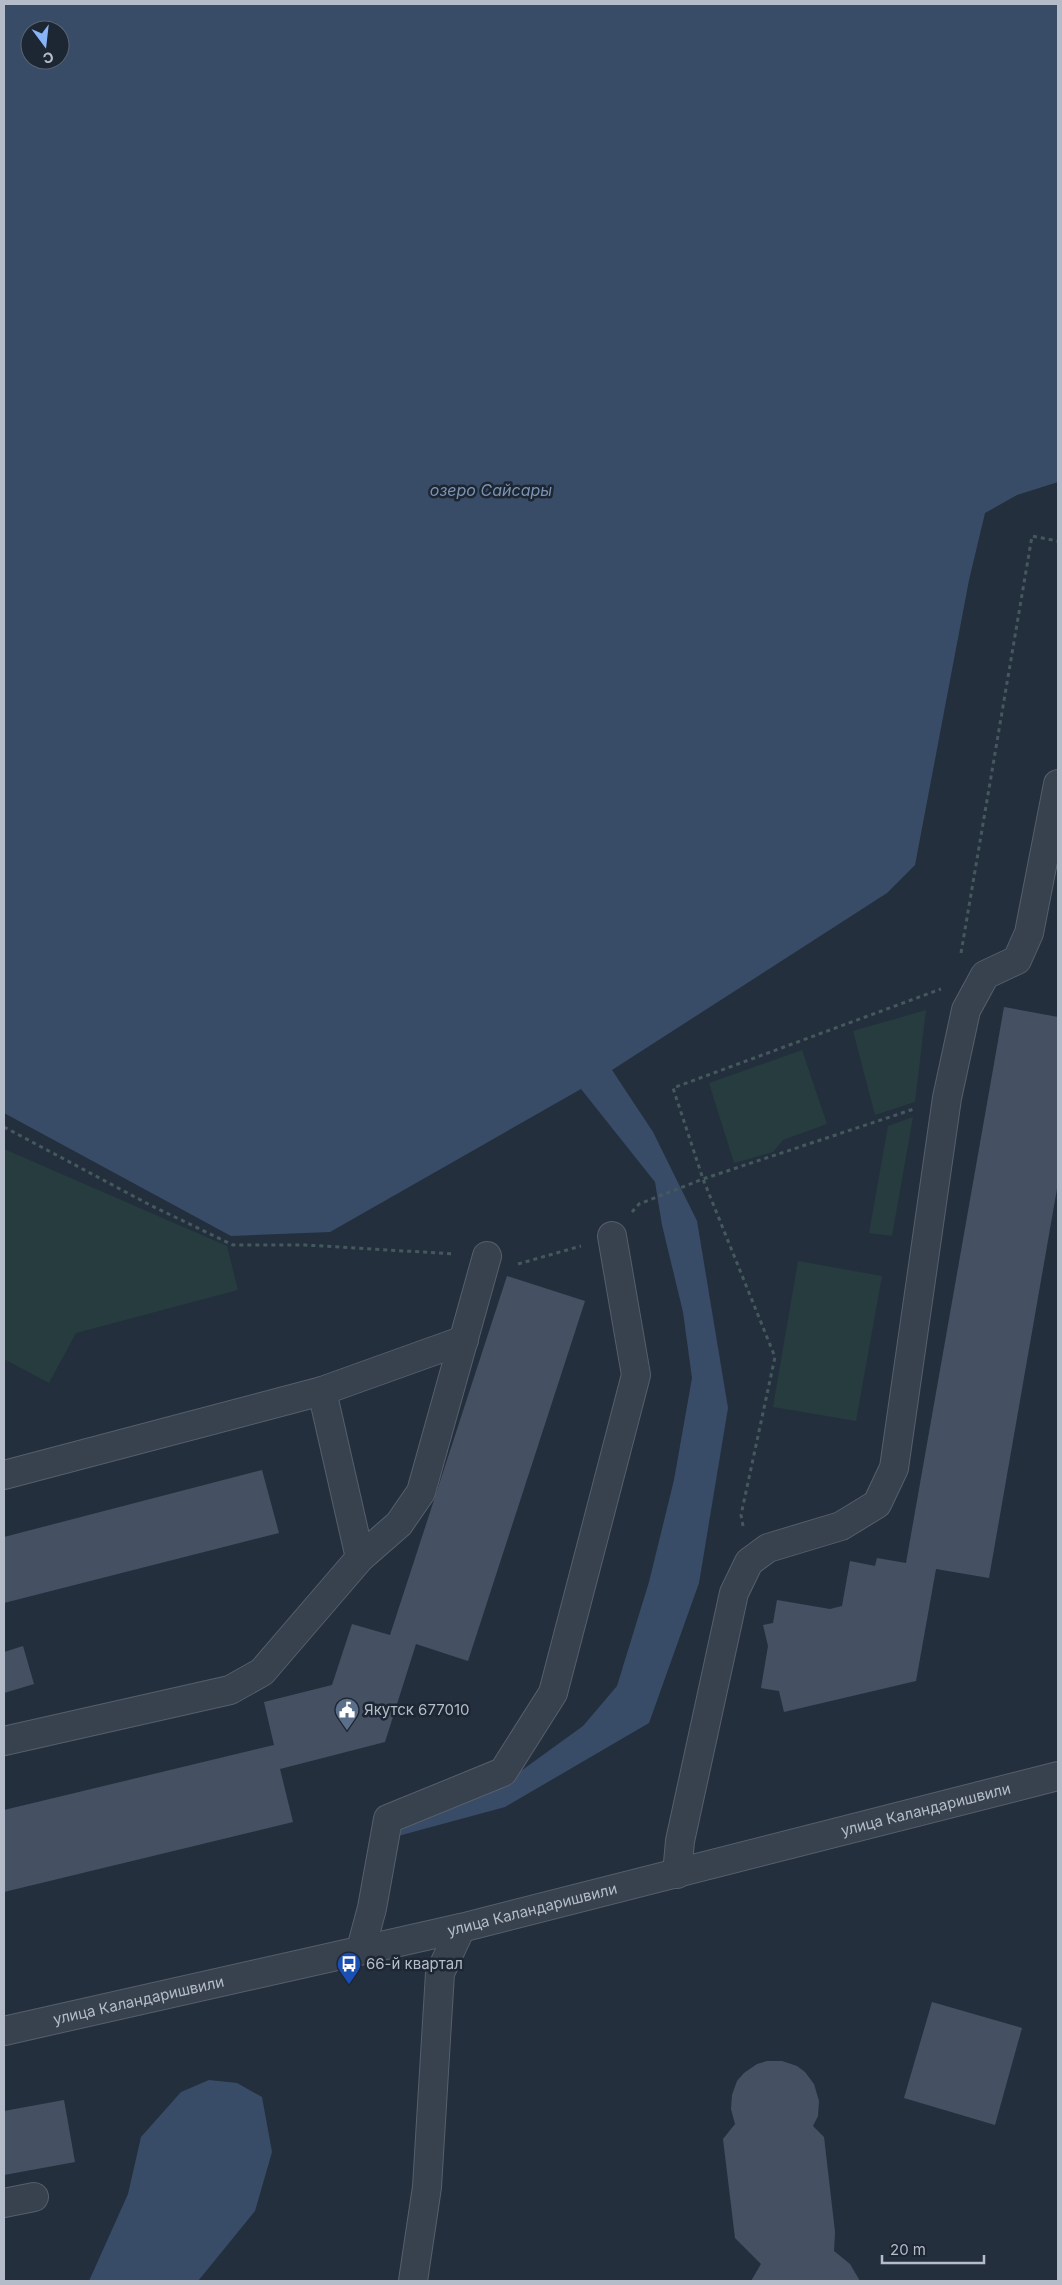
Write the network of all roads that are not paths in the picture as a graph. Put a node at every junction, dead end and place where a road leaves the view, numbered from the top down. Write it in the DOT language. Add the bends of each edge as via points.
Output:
graph roads {
  1 [pos="1058,784"];
  2 [pos="612,1236"];
  3 [pos="487,1256"];
  4 [pos="464,1340"];
  5 [pos="322,1391"];
  6 [pos="4,1475"];
  7 [pos="360,1558"];
  8 [pos="4,1741"];
  9 [pos="1058,1776"];
  10 [pos="677,1874"];
  11 [pos="461,1928"];
  12 [pos="361,1949"];
  13 [pos="4,2031"];
  14 [pos="34,2197"];
  15 [pos="4,2204"];
  16 [pos="413,2281"];
  1 -- 10 [label="street" via="1029,933 1017,960 985,975 966,1010 947,1098 894,1468 877,1504 842,1526 768,1548 749,1562 734,1593 680,1841"];
  2 -- 12 [label="street" via="636,1375 552,1693 503,1772 388,1819"];
  3 -- 4 [label="street"];
  4 -- 5 [label="street"];
  4 -- 7 [label="street" via="421,1492 399,1524"];
  5 -- 6 [label="street"];
  5 -- 7 [label="street"];
  7 -- 8 [label="street" via="262,1672 230,1690"];
  9 -- 10 [label="street, улица Каландаришвили"];
  10 -- 11 [label="street, улица Каландаришвили"];
  11 -- 12 [label="street, улица Каландаришвили"];
  11 -- 16 [label="street" via="440,1973 427,2187"];
  12 -- 13 [label="street, улица Каландаришвили"];
  14 -- 15 [label="street"];
}
